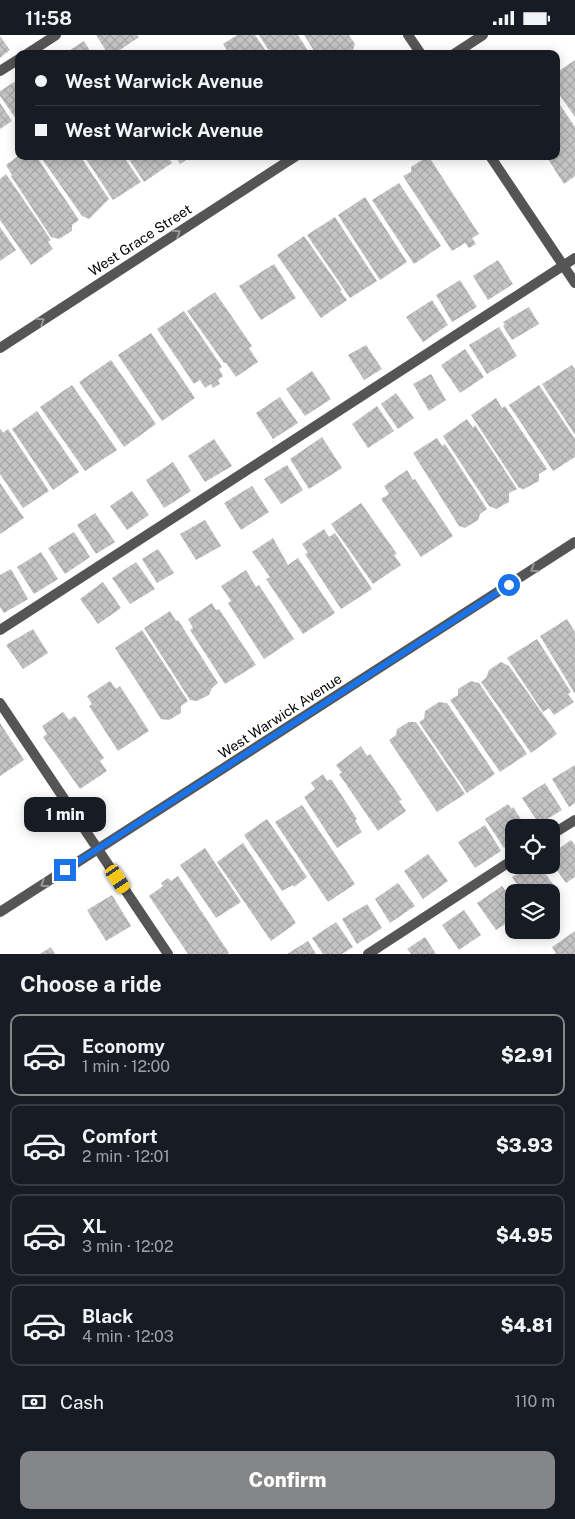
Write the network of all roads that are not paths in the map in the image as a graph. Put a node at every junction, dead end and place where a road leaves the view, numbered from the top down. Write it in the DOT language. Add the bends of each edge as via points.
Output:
graph roads {
  1 [pos="56,35"];
  2 [pos="408,35"];
  3 [pos="483,35"];
  4 [pos="33,50"];
  5 [pos="418,50"];
  6 [pos="460,50"];
  7 [pos="15,62"];
  8 [pos="0,71"];
  9 [pos="290,160"];
  10 [pos="493,160"];
  11 [pos="575,258"];
  12 [pos="563,266"];
  13 [pos="575,283"];
  14 [pos="0,348"];
  15 [pos="575,542"];
  16 [pos="0,630"];
  17 [pos="0,703"];
  18 [pos="575,820"];
  19 [pos="560,829"];
  20 [pos="98,849"];
  21 [pos="505,865"];
  22 [pos="0,913"];
  23 [pos="168,954"];
  24 [pos="368,954"];
  1 -- 4 [label="street"];
  2 -- 5 [label="street"];
  3 -- 6 [label="street"];
  7 -- 8 [label="street"];
  14 -- 9 [label="street, West Grace Street, one-way"];
  10 -- 12 [label="street"];
  11 -- 12 [label="street"];
  12 -- 13 [label="street"];
  12 -- 16 [label="street"];
  15 -- 20 [label="street, West Warwick Avenue, one-way"];
  17 -- 20 [label="street"];
  18 -- 19 [label="street"];
  20 -- 22 [label="street, West Warwick Avenue, one-way"];
  20 -- 23 [label="street"];
  21 -- 24 [label="street"];
}
